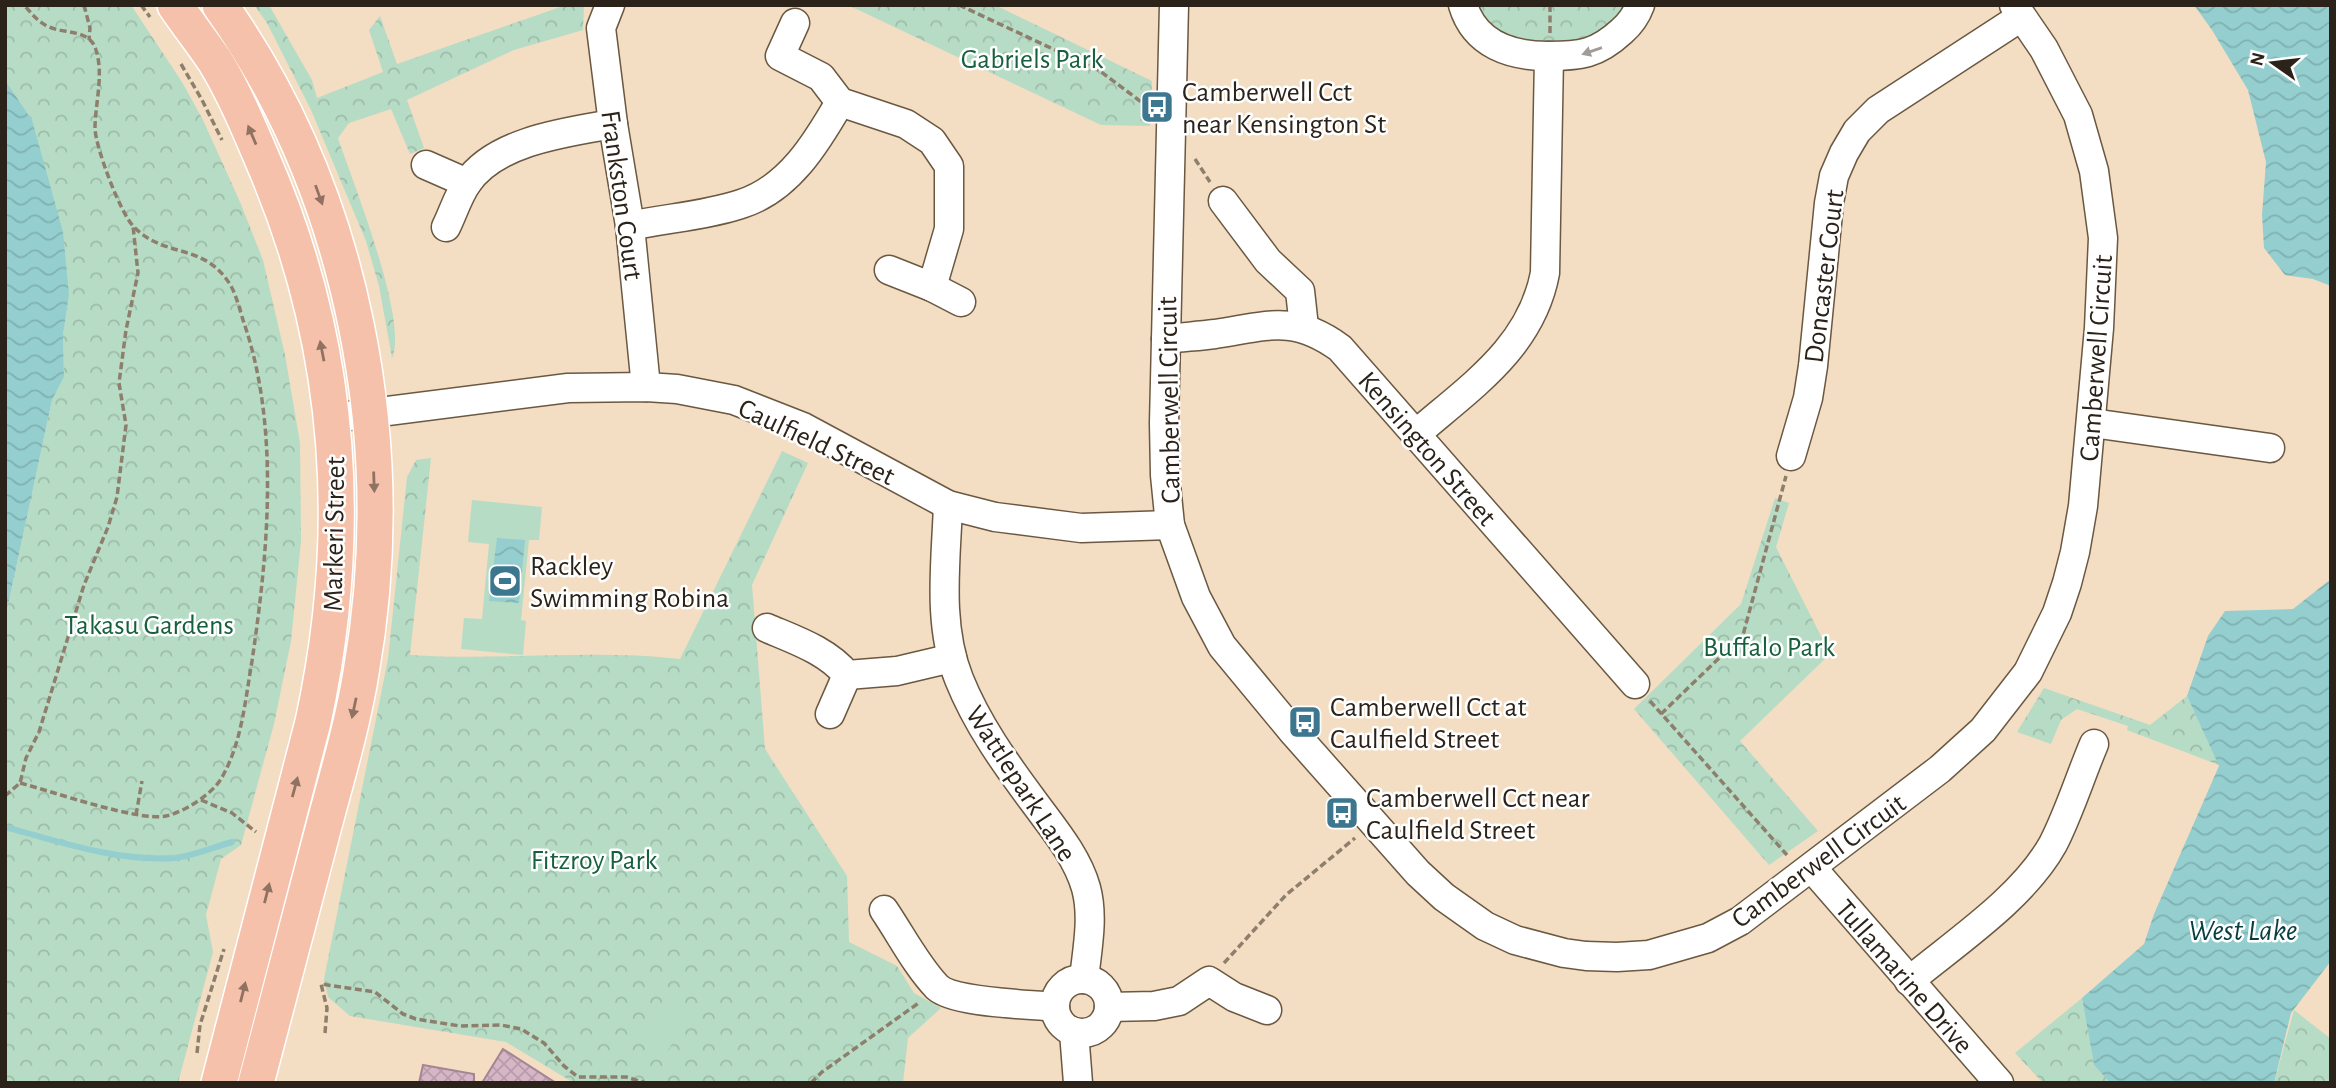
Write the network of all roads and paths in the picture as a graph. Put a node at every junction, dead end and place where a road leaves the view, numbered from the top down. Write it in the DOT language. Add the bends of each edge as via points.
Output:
graph roads {
  1 [pos="24,5"];
  2 [pos="83,5"];
  3 [pos="141,5"];
  4 [pos="220,5"];
  5 [pos="610,5"];
  6 [pos="875,5"];
  7 [pos="905,5"];
  8 [pos="959,5"];
  9 [pos="1174,5"];
  10 [pos="1463,5"];
  11 [pos="1640,5"];
  12 [pos="2017,11"];
  13 [pos="165,16"];
  14 [pos="795,23"];
  15 [pos="89,40"];
  16 [pos="1549,56"];
  17 [pos="177,58"];
  18 [pos="840,102"];
  19 [pos="613,124"];
  20 [pos="1171,124"];
  21 [pos="224,144"];
  22 [pos="1193,157"];
  23 [pos="426,164"];
  24 [pos="467,183"];
  25 [pos="1223,201"];
  26 [pos="133,226"];
  27 [pos="631,226"];
  28 [pos="446,227"];
  29 [pos="889,271"];
  30 [pos="932,287"];
  31 [pos="961,302"];
  32 [pos="1304,327"];
  33 [pos="1166,339"];
  34 [pos="646,387"];
  35 [pos="370,414"];
  36 [pos="334,418"];
  37 [pos="2092,423"];
  38 [pos="1416,434"];
  39 [pos="2270,448"];
  40 [pos="1791,456"];
  41 [pos="948,505"];
  42 [pos="1170,524"];
  43 [pos="767,628"];
  44 [pos="951,658"];
  45 [pos="847,675"];
  46 [pos="1635,684"];
  47 [pos="1661,714"];
  48 [pos="830,715"];
  49 [pos="2094,744"];
  50 [pos="142,781"];
  51 [pos="20,783"];
  52 [pos="5,796"];
  53 [pos="200,800"];
  54 [pos="136,815"];
  55 [pos="259,819"];
  56 [pos="1374,822"];
  57 [pos="1808,872"];
  58 [pos="884,910"];
  59 [pos="226,941"];
  60 [pos="1084,979"];
  61 [pos="1209,981"];
  62 [pos="1909,982"];
  63 [pos="939,988"];
  64 [pos="1055,1007"];
  65 [pos="1109,1007"];
  66 [pos="1267,1010"];
  67 [pos="1074,1032"];
  68 [pos="325,1033"];
  69 [pos="208,1071"];
  70 [pos="256,1083"];
  71 [pos="646,1083"];
  72 [pos="811,1083"];
  73 [pos="1079,1083"];
  74 [pos="1999,1083"];
  1 -- 15 [label="path" via="51,28"];
  2 -- 15 [label="path"];
  3 -- 13 [label="path"];
  4 -- 35 [label="main road, Markeri Street, one-way" via="284,111 315,185 350,298"];
  5 -- 19 [label="street, Frankston Court" via="601,28"];
  6 -- 7 [label="path"];
  8 -- 20 [label="path" via="1100,71"];
  9 -- 20 [label="street, Camberwell Circuit"];
  10 -- 16 [label="street" via="1473,24 1504,51"];
  11 -- 16 [label="street, one-way" via="1629,24 1607,45 1578,55"];
  12 -- 37 [label="street, Camberwell Circuit" via="2044,49 2078,115 2094,171 2103,238"];
  12 -- 40 [label="street, Doncaster Court" via="1878,110 1844,153 1829,203 1808,398"];
  36 -- 13 [label="main road, Markeri Street, one-way" via="322,351 285,211 215,62"];
  14 -- 18 [label="street" via="780,56 821,77"];
  15 -- 26 [label="path" via="98,66 95,131 113,190"];
  16 -- 38 [label="street" via="1545,273 1537,306 1503,357"];
  17 -- 21 [label="path"];
  18 -- 27 [label="street" via="801,162 776,185 744,203"];
  18 -- 30 [label="street" via="906,124 932,141 948,166 949,229"];
  19 -- 24 [label="street" via="555,134 491,158"];
  19 -- 27 [label="street, Frankston Court"];
  20 -- 33 [label="street, Camberwell Circuit"];
  22 -- 25 [label="path"];
  23 -- 24 [label="street"];
  24 -- 28 [label="street"];
  25 -- 32 [label="street" via="1274,267 1300,291"];
  26 -- 51 [label="path" via="138,274 119,383 126,425 118,484 108,527 84,585"];
  26 -- 53 [label="path" via="167,248 212,262 231,287 254,353 261,394 266,541 243,722 220,780"];
  27 -- 34 [label="street, Frankston Court"];
  29 -- 30 [label="street"];
  30 -- 31 [label="street"];
  32 -- 33 [label="street, Kensington Street" via="1263,325"];
  32 -- 38 [label="street, Kensington Street" via="1340,348"];
  33 -- 42 [label="street, Camberwell Circuit" via="1165,475"];
  34 -- 35 [label="street, Caulfield Street" via="568,387"];
  34 -- 41 [label="street, Caulfield Street" via="734,400 803,428"];
  35 -- 36 [label="street, Caulfield Street"];
  35 -- 70 [label="main road, Markeri Street, one-way" via="374,555 362,673"];
  69 -- 36 [label="main road, Markeri Street, one-way" via="326,665 336,556"];
  37 -- 39 [label="street"];
  37 -- 57 [label="street, Camberwell Circuit" via="2075,552 2057,613 2028,671 1983,730 1941,769"];
  38 -- 46 [label="street, Kensington Street"];
  40 -- 47 [label="path" via="1743,635"];
  41 -- 42 [label="street, Caulfield Street" via="995,517 1081,528"];
  41 -- 44 [label="street, Wattlepark Lane" via="944,586"];
  42 -- 56 [label="street, Camberwell Circuit" via="1196,597 1222,646"];
  43 -- 45 [label="street" via="821,653"];
  44 -- 45 [label="street" via="897,671"];
  44 -- 60 [label="street, Wattlepark Lane" via="988,737 1071,855 1086,888 1089,916"];
  45 -- 48 [label="street"];
  46 -- 47 [label="path"];
  47 -- 57 [label="path"];
  49 -- 62 [label="street" via="2053,843 2031,876"];
  50 -- 54 [label="path"];
  51 -- 52 [label="path"];
  51 -- 54 [label="path"];
  53 -- 54 [label="path" via="166,816"];
  53 -- 55 [label="path" via="232,813 256,832"];
  56 -- 57 [label="street, Camberwell Circuit" via="1418,873 1485,926 1540,948 1586,956 1649,955 1709,937 1740,921"];
  56 -- 61 [label="path" via="1286,895"];
  57 -- 62 [label="street, Tullamarine Drive"];
  58 -- 63 [label="street"];
  59 -- 69 [label="path" via="200,1025"];
  60 -- 64 [label="street" via="1066,984"];
  60 -- 65 [label="street" via="1104,990"];
  61 -- 65 [label="street" via="1179,1001"];
  61 -- 66 [label="street"];
  62 -- 74 [label="street, Tullamarine Drive"];
  63 -- 64 [label="street" via="973,999"];
  63 -- 72 [label="path"];
  64 -- 67 [label="street" via="1062,1024"];
  65 -- 67 [label="street" via="1094,1031"];
  67 -- 73 [label="street"];
  68 -- 71 [label="path" via="327,1008 321,984 375,992 416,1019 521,1029 544,1043 578,1077 626,1077"];
}
